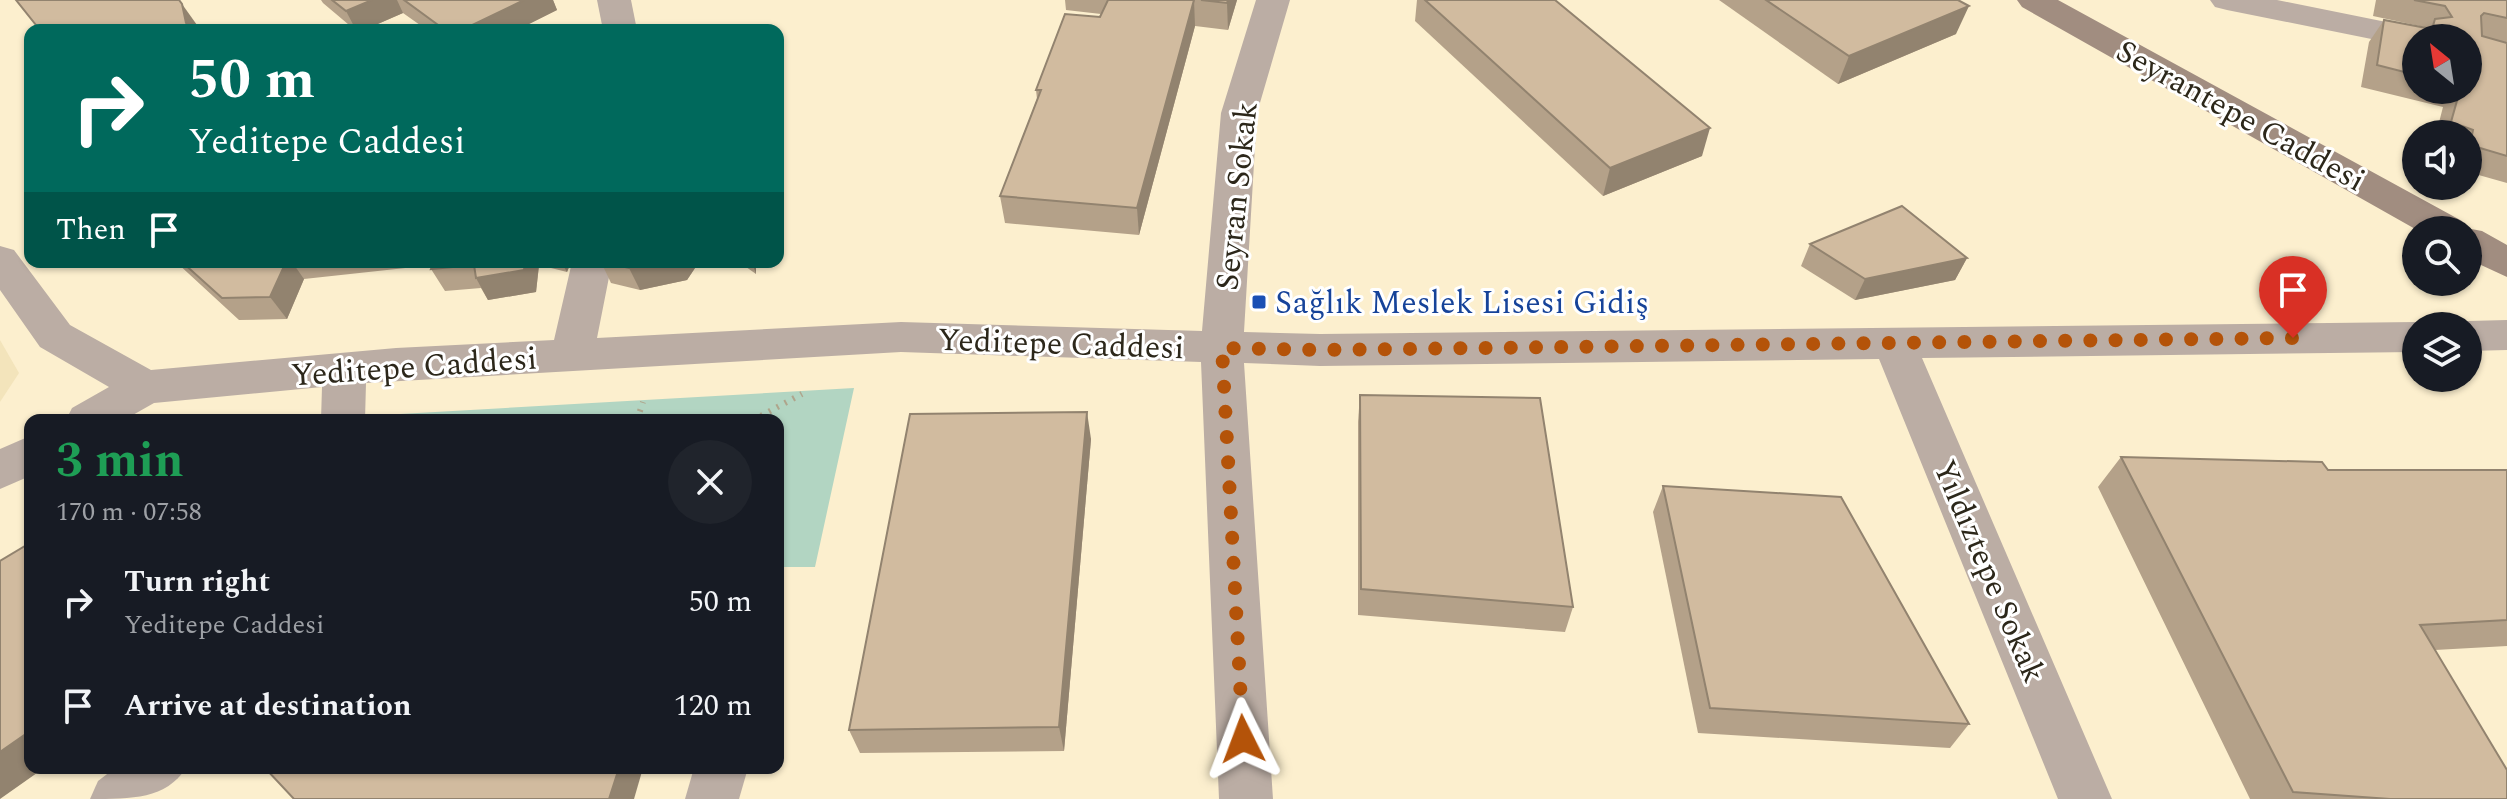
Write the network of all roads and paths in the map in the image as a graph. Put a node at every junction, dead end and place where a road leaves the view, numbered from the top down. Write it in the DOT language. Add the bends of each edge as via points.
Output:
graph roads {
  1 [pos="614,0"];
  2 [pos="1273,0"];
  3 [pos="2034,0"];
  4 [pos="2227,0"];
  5 [pos="619,24"];
  6 [pos="2402,35"];
  7 [pos="2423,216"];
  8 [pos="2482,249"];
  9 [pos="0,260"];
  10 [pos="2507,263"];
  11 [pos="591,268"];
  12 [pos="2507,335"];
  13 [pos="2482,336"];
  14 [pos="2402,337"];
  15 [pos="1894,343"];
  16 [pos="1222,348"];
  17 [pos="572,355"];
  18 [pos="345,369"];
  19 [pos="145,387"];
  20 [pos="98,414"];
  21 [pos="343,414"];
  22 [pos="24,457"];
  23 [pos="0,471"];
  24 [pos="151,774"];
  25 [pos="719,774"];
  26 [pos="117,799"];
  27 [pos="712,799"];
  28 [pos="1246,799"];
  29 [pos="2085,799"];
  1 -- 5 [label="street"];
  2 -- 16 [label="street, Seyran Sokak" via="1239,113"];
  3 -- 7 [label="street, Seyrantepe Caddesi"];
  4 -- 6 [label="street"];
  8 -- 10 [label="street"];
  9 -- 19 [label="street" via="55,336"];
  11 -- 17 [label="street"];
  12 -- 13 [label="street"];
  14 -- 15 [label="street, Yeditepe Caddesi"];
  15 -- 16 [label="street, Yeditepe Caddesi"];
  15 -- 29 [label="street, Yıldıztepe Sokak"];
  16 -- 17 [label="street, Yeditepe Caddesi" via="901,337"];
  16 -- 28 [label="street, Seyran Sokak"];
  17 -- 18 [label="street, Yeditepe Caddesi"];
  18 -- 19 [label="street, Yeditepe Caddesi"];
  18 -- 21 [label="street"];
  19 -- 20 [label="street"];
  22 -- 23 [label="street"];
  24 -- 26 [label="street"];
  25 -- 27 [label="street"];
}
